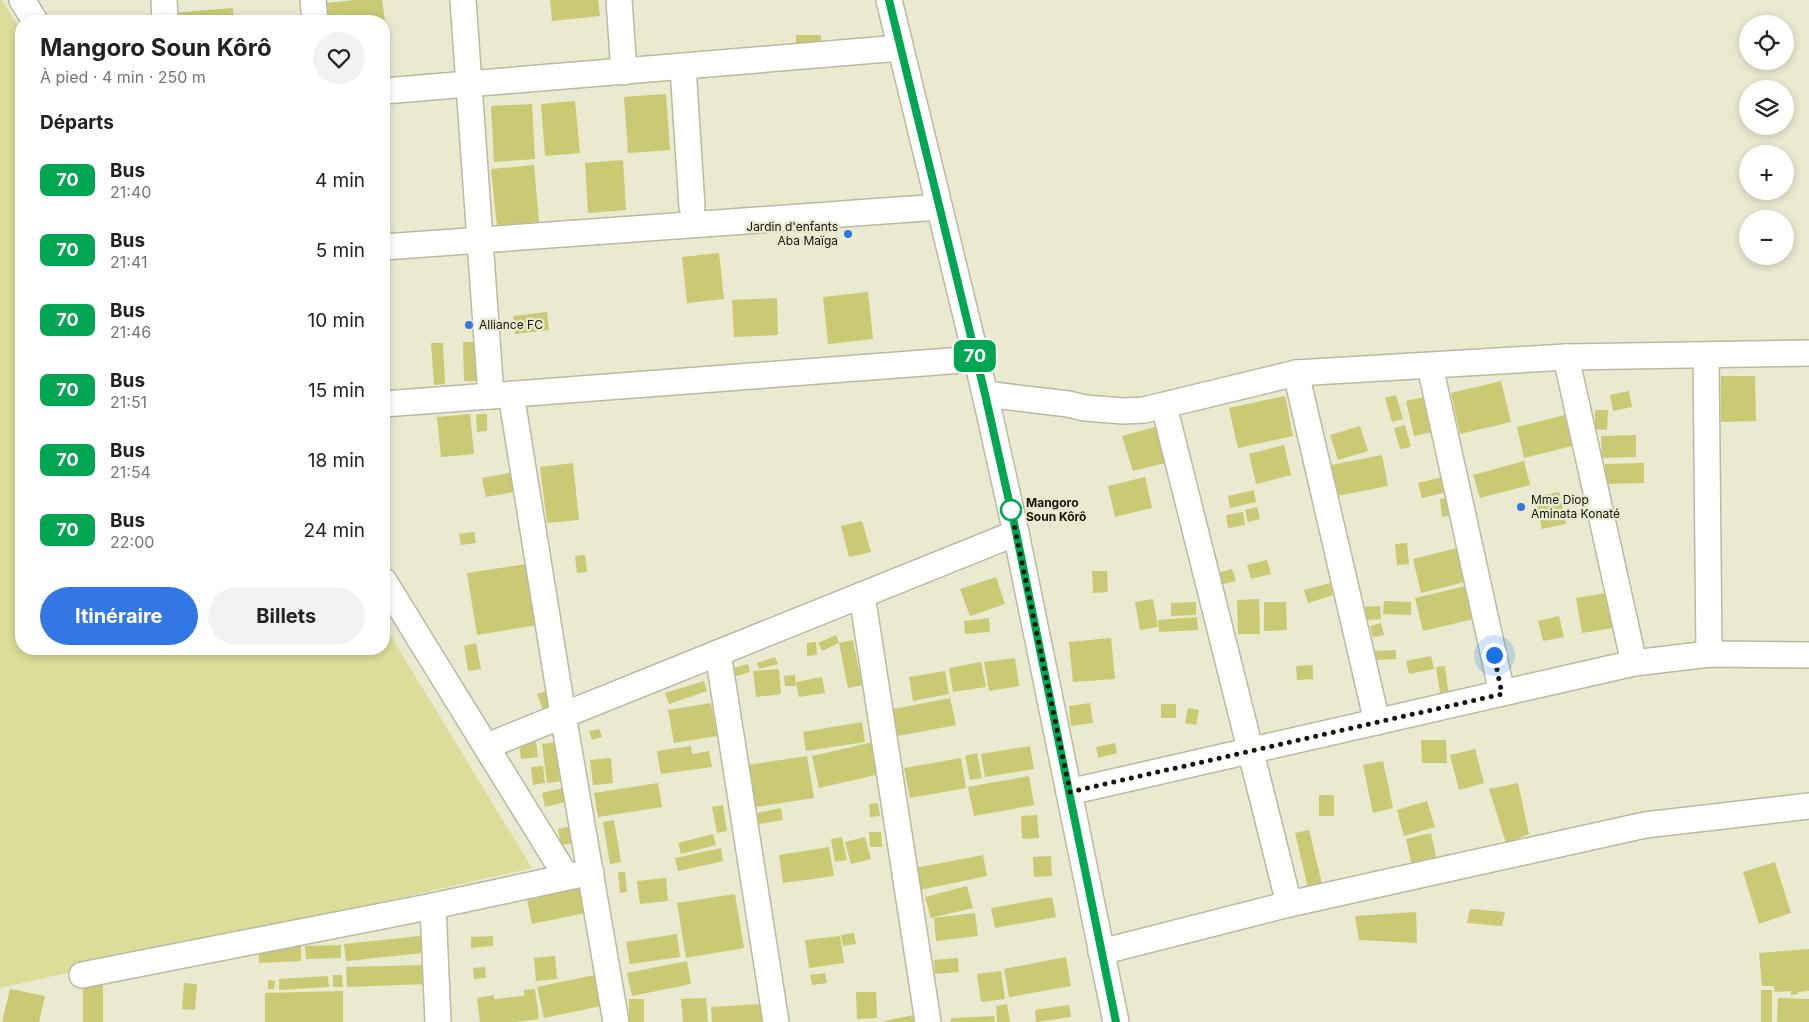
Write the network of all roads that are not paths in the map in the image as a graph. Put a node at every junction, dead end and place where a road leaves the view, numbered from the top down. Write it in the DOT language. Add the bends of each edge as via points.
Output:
graph roads {
  1 [pos="22,0"];
  2 [pos="164,0"];
  3 [pos="313,0"];
  4 [pos="463,0"];
  5 [pos="619,0"];
  6 [pos="889,0"];
  7 [pos="31,15"];
  8 [pos="165,15"];
  9 [pos="314,15"];
  10 [pos="900,48"];
  11 [pos="683,67"];
  12 [pos="624,72"];
  13 [pos="470,84"];
  14 [pos="390,91"];
  15 [pos="692,207"];
  16 [pos="939,207"];
  17 [pos="480,240"];
  18 [pos="390,247"];
  19 [pos="1809,353"];
  20 [pos="1706,355"];
  21 [pos="1566,358"];
  22 [pos="976,359"];
  23 [pos="1430,366"];
  24 [pos="1296,373"];
  25 [pos="985,394"];
  26 [pos="501,395"];
  27 [pos="390,404"];
  28 [pos="1164,406"];
  29 [pos="1016,532"];
  30 [pos="390,591"];
  31 [pos="862,595"];
  32 [pos="718,653"];
  33 [pos="1709,654"];
  34 [pos="1809,655"];
  35 [pos="1634,663"];
  36 [pos="1502,694"];
  37 [pos="564,715"];
  38 [pos="1377,722"];
  39 [pos="487,746"];
  40 [pos="1250,751"];
  41 [pos="1070,792"];
  42 [pos="1809,806"];
  43 [pos="591,872"];
  44 [pos="566,876"];
  45 [pos="1289,904"];
  46 [pos="432,906"];
  47 [pos="1101,952"];
  48 [pos="82,975"];
  49 [pos="438,1022"];
  50 [pos="616,1022"];
  51 [pos="776,1022"];
  52 [pos="928,1022"];
  53 [pos="1116,1022"];
  1 -- 7 [label="street"];
  2 -- 8 [label="street"];
  3 -- 9 [label="street"];
  4 -- 13 [label="street"];
  5 -- 12 [label="street"];
  6 -- 10 [label="street"];
  10 -- 11 [label="street"];
  10 -- 16 [label="street"];
  11 -- 12 [label="street"];
  11 -- 15 [label="street"];
  12 -- 13 [label="street"];
  13 -- 14 [label="street"];
  13 -- 17 [label="street"];
  16 -- 17 [label="street"];
  16 -- 22 [label="street"];
  17 -- 18 [label="street"];
  17 -- 26 [label="street"];
  19 -- 20 [label="street"];
  20 -- 21 [label="street"];
  20 -- 33 [label="street"];
  21 -- 23 [label="street"];
  21 -- 35 [label="street"];
  22 -- 25 [label="street"];
  22 -- 26 [label="street"];
  23 -- 24 [label="street"];
  23 -- 36 [label="street"];
  24 -- 28 [label="street"];
  24 -- 38 [label="street"];
  25 -- 28 [label="street" via="1124,411"];
  25 -- 29 [label="street"];
  26 -- 27 [label="street"];
  26 -- 37 [label="street"];
  28 -- 40 [label="street"];
  29 -- 31 [label="street"];
  29 -- 41 [label="street"];
  30 -- 39 [label="street"];
  31 -- 32 [label="street"];
  31 -- 52 [label="street"];
  32 -- 37 [label="street"];
  32 -- 51 [label="street"];
  33 -- 34 [label="street"];
  33 -- 35 [label="street"];
  35 -- 36 [label="street"];
  36 -- 38 [label="street"];
  37 -- 39 [label="street"];
  37 -- 43 [label="street"];
  38 -- 40 [label="street"];
  39 -- 44 [label="street"];
  40 -- 41 [label="street"];
  40 -- 45 [label="street"];
  41 -- 47 [label="street"];
  42 -- 45 [label="street" via="1645,825"];
  43 -- 44 [label="street"];
  43 -- 50 [label="street"];
  44 -- 46 [label="street"];
  45 -- 47 [label="street"];
  46 -- 48 [label="street"];
  46 -- 49 [label="street"];
  47 -- 53 [label="street"];
}
